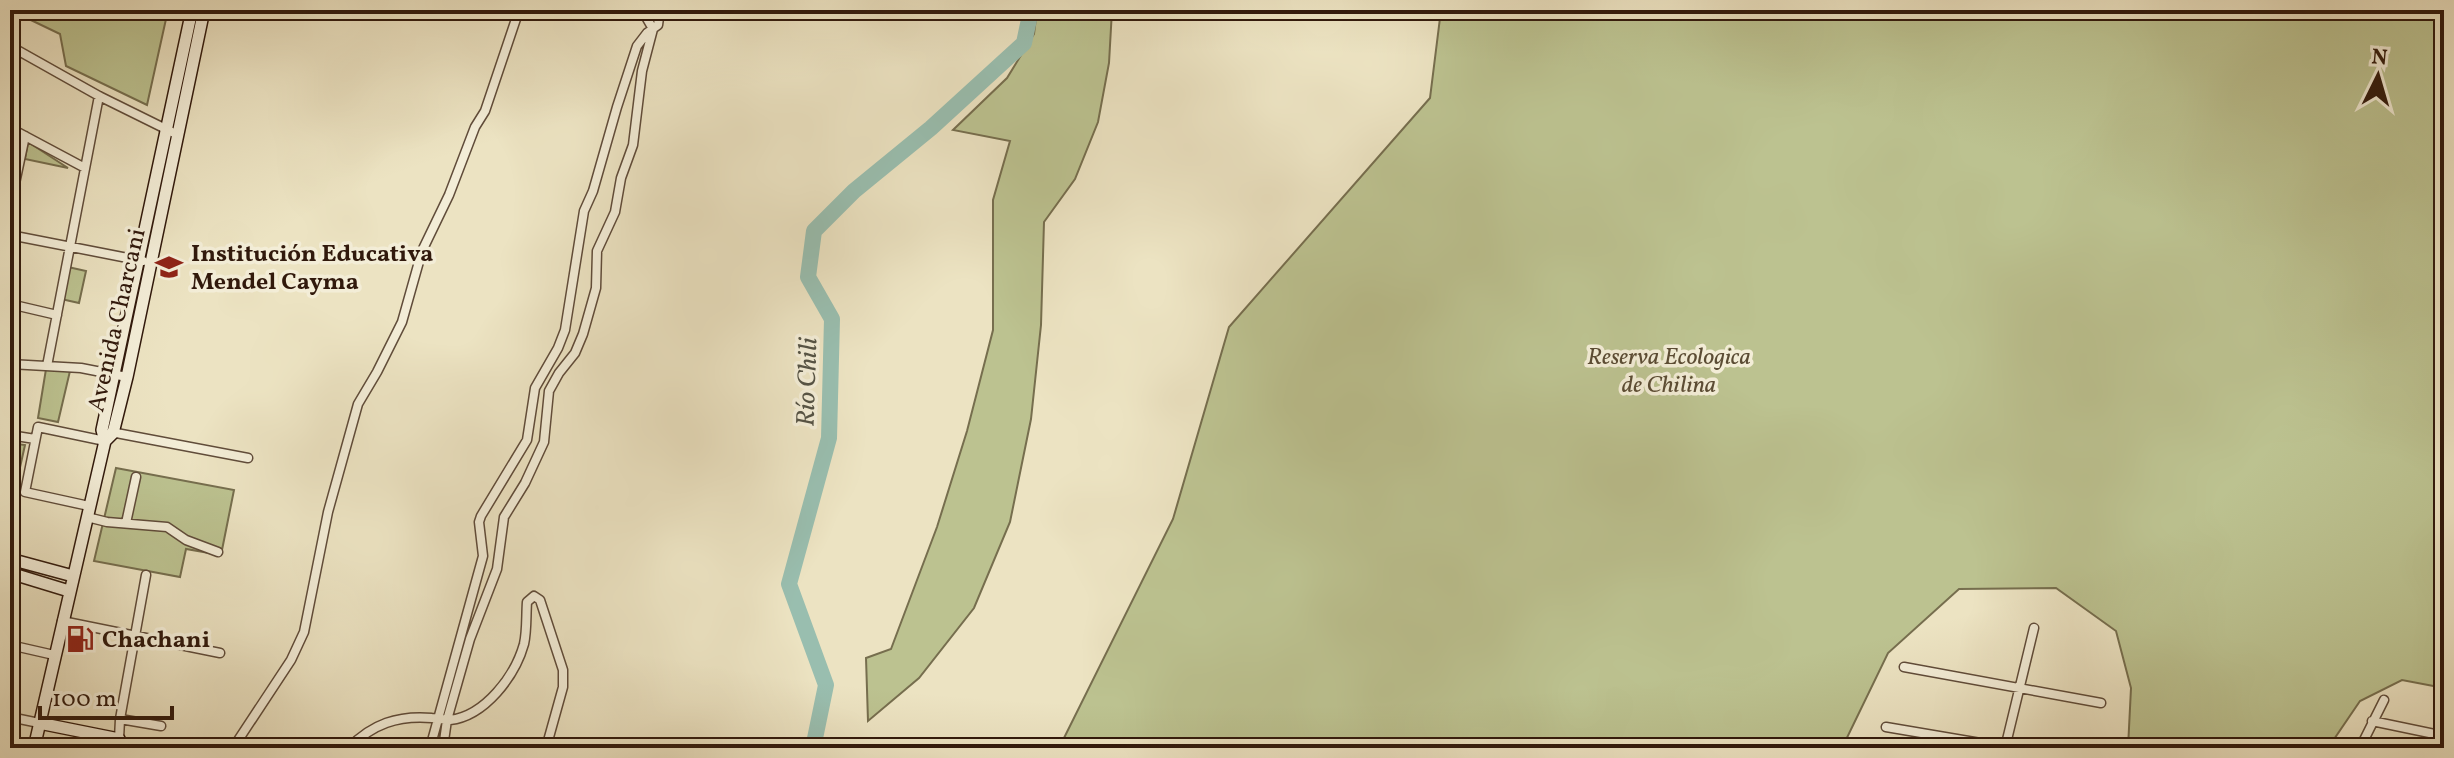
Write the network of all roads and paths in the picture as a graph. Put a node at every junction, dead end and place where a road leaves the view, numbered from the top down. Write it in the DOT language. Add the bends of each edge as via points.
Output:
graph roads {
  1 [pos="192,10"];
  2 [pos="204,10"];
  3 [pos="519,10"];
  4 [pos="642,10"];
  5 [pos="660,10"];
  6 [pos="653,29"];
  7 [pos="10,46"];
  8 [pos="99,96"];
  9 [pos="10,128"];
  10 [pos="172,133"];
  11 [pos="25,136"];
  12 [pos="85,168"];
  13 [pos="10,207"];
  14 [pos="10,235"];
  15 [pos="70,247"];
  16 [pos="146,262"];
  17 [pos="10,304"];
  18 [pos="57,315"];
  19 [pos="10,364"];
  20 [pos="47,366"];
  21 [pos="122,376"];
  22 [pos="10,435"];
  23 [pos="107,435"];
  24 [pos="35,439"];
  25 [pos="248,458"];
  26 [pos="136,477"];
  27 [pos="88,512"];
  28 [pos="126,523"];
  29 [pos="218,552"];
  30 [pos="10,559"];
  31 [pos="10,573"];
  32 [pos="146,575"];
  33 [pos="73,576"];
  34 [pos="69,591"];
  35 [pos="62,621"];
  36 [pos="2034,628"];
  37 [pos="134,637"];
  38 [pos="10,645"];
  39 [pos="220,653"];
  40 [pos="54,655"];
  41 [pos="1904,667"];
  42 [pos="2020,688"];
  43 [pos="2384,700"];
  44 [pos="2101,703"];
  45 [pos="10,717"];
  46 [pos="437,718"];
  47 [pos="120,719"];
  48 [pos="447,720"];
  49 [pos="2372,721"];
  50 [pos="39,723"];
  51 [pos="161,726"];
  52 [pos="1886,727"];
  53 [pos="2444,736"];
  54 [pos="118,744"];
  55 [pos="34,748"];
  56 [pos="233,748"];
  57 [pos="349,748"];
  58 [pos="430,748"];
  59 [pos="443,748"];
  60 [pos="546,748"];
  61 [pos="2007,748"];
  62 [pos="2360,748"];
  1 -- 10 [label="main road, Avenida Charcani"];
  2 -- 10 [label="main road, Avenida Charcani"];
  3 -- 56 [label="street" via="485,111 422,251 402,322 358,404 328,512 304,632"];
  4 -- 6 [label="street"];
  5 -- 6 [label="street"];
  6 -- 46 [label="street" via="637,46 584,211 565,330 535,388 527,440 479,522 483,556"];
  6 -- 48 [label="street" via="633,145 615,212 597,251 589,316 575,353 549,391 544,442 504,517 497,569"];
  7 -- 8 [label="street"];
  8 -- 10 [label="street"];
  8 -- 12 [label="street"];
  9 -- 11 [label="street"];
  10 -- 16 [label="main road, Avenida Charcani"];
  11 -- 12 [label="street"];
  11 -- 13 [label="street"];
  12 -- 15 [label="street"];
  14 -- 15 [label="street"];
  15 -- 16 [label="street"];
  15 -- 18 [label="street"];
  16 -- 21 [label="main road, Avenida Charcani"];
  17 -- 18 [label="street"];
  18 -- 20 [label="street"];
  19 -- 20 [label="street"];
  20 -- 21 [label="street"];
  21 -- 23 [label="main road, Avenida Charcani"];
  22 -- 24 [label="street"];
  23 -- 24 [label="street" via="38,427"];
  23 -- 25 [label="street"];
  23 -- 27 [label="main road, Avenida Charcani"];
  24 -- 27 [label="street" via="25,492"];
  26 -- 28 [label="street"];
  27 -- 28 [label="street" via="107,522"];
  27 -- 33 [label="main road, Avenida Charcani"];
  28 -- 29 [label="street" via="167,527"];
  30 -- 33 [label="main road"];
  31 -- 34 [label="main road"];
  32 -- 37 [label="street"];
  33 -- 34 [label="main road, Avenida Charcani"];
  34 -- 35 [label="main road, Avenida Charcani"];
  35 -- 37 [label="street"];
  35 -- 40 [label="main road, Avenida Charcani"];
  36 -- 42 [label="street"];
  37 -- 39 [label="street"];
  37 -- 47 [label="street"];
  38 -- 40 [label="street"];
  40 -- 50 [label="main road, Avenida Charcani"];
  41 -- 42 [label="street"];
  42 -- 44 [label="street"];
  42 -- 61 [label="street"];
  43 -- 49 [label="street"];
  45 -- 50 [label="street"];
  46 -- 48 [label="street"];
  46 -- 57 [label="street" via="389,720"];
  46 -- 58 [label="street"];
  47 -- 51 [label="street"];
  47 -- 54 [label="street"];
  48 -- 59 [label="street"];
  48 -- 60 [label="street" via="477,709 510,678 525,641 527,602 537,597 563,670"];
  49 -- 53 [label="street"];
  49 -- 62 [label="street"];
  50 -- 54 [label="main road"];
  50 -- 55 [label="main road, Avenida Charcani"];
  52 -- 61 [label="street"];
}
